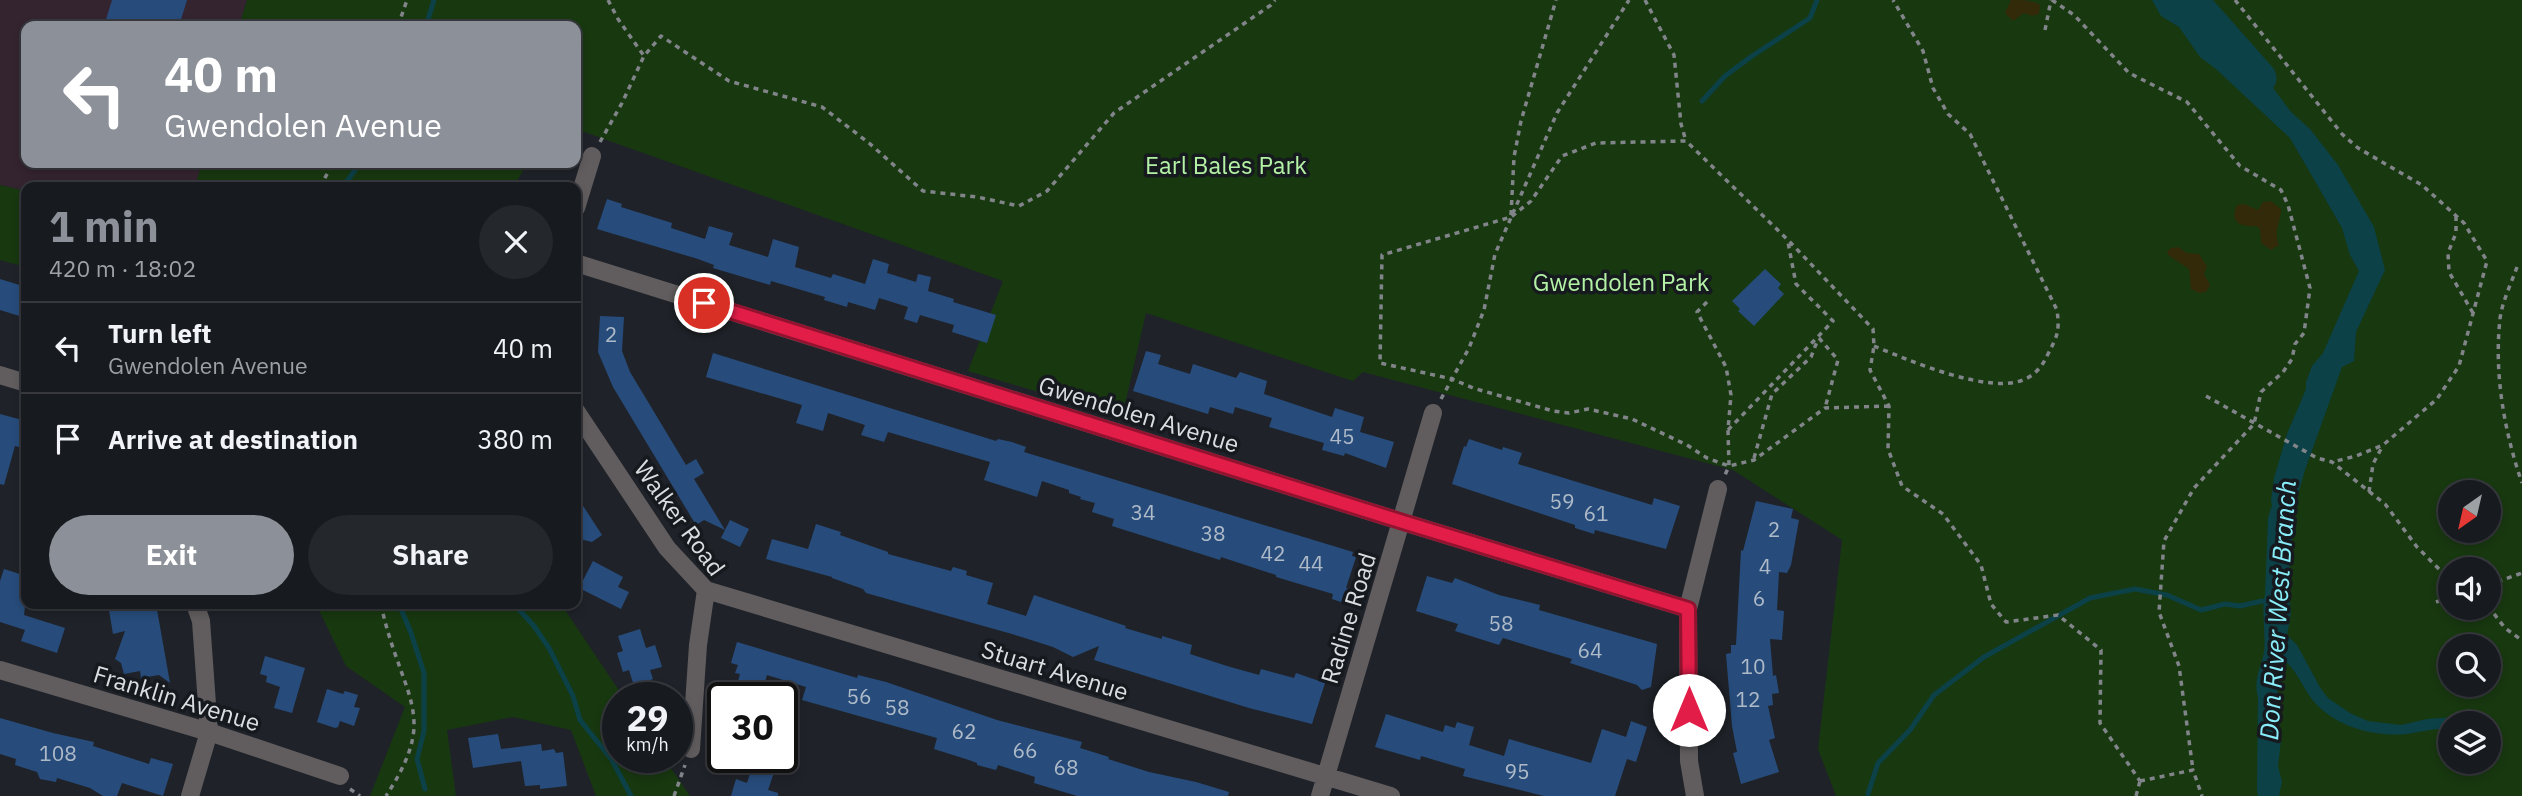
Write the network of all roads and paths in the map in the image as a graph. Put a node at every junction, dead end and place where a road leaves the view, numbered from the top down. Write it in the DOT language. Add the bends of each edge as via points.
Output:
graph roads {
  1 [pos="407,0"];
  2 [pos="608,0"];
  3 [pos="1556,0"];
  4 [pos="1629,0"];
  5 [pos="1645,0"];
  6 [pos="1893,0"];
  7 [pos="2052,0"];
  8 [pos="2235,0"];
  9 [pos="1272,2"];
  10 [pos="400,21"];
  11 [pos="2045,30"];
  12 [pos="644,56"];
  13 [pos="1686,141"];
  14 [pos="592,156"];
  15 [pos="581,192"];
  16 [pos="2456,216"];
  17 [pos="1511,217"];
  18 [pos="1788,240"];
  19 [pos="581,265"];
  20 [pos="2516,267"];
  21 [pos="1707,302"];
  22 [pos="2473,313"];
  23 [pos="1818,337"];
  24 [pos="1874,346"];
  25 [pos="0,375"];
  26 [pos="1452,379"];
  27 [pos="21,381"];
  28 [pos="2206,396"];
  29 [pos="1889,406"];
  30 [pos="1825,408"];
  31 [pos="1433,413"];
  32 [pos="581,419"];
  33 [pos="2254,424"];
  34 [pos="1728,430"];
  35 [pos="2383,445"];
  36 [pos="1754,460"];
  37 [pos="2332,462"];
  38 [pos="1730,466"];
  39 [pos="2522,483"];
  40 [pos="1718,489"];
  41 [pos="2369,492"];
  42 [pos="1403,522"];
  43 [pos="2438,568"];
  44 [pos="2522,573"];
  45 [pos="2501,580"];
  46 [pos="706,590"];
  47 [pos="197,609"];
  48 [pos="382,609"];
  49 [pos="1688,609"];
  50 [pos="2499,620"];
  51 [pos="2522,638"];
  52 [pos="0,670"];
  53 [pos="693,719"];
  54 [pos="209,732"];
  55 [pos="2193,770"];
  56 [pos="682,773"];
  57 [pos="340,776"];
  58 [pos="1326,777"];
  59 [pos="2140,781"];
  60 [pos="190,796"];
  61 [pos="386,796"];
  62 [pos="674,796"];
  63 [pos="1320,796"];
  64 [pos="1391,796"];
  65 [pos="1695,796"];
  66 [pos="2136,796"];
  67 [pos="2202,796"];
  1 -- 10 [label="path"];
  2 -- 12 [label="path"];
  3 -- 17 [label="path" via="1521,121"];
  4 -- 17 [label="path" via="1557,113"];
  5 -- 13 [label="path" via="1674,55"];
  6 -- 24 [label="path" via="1923,51 1933,88 1948,114 1970,134 2057,310 2059,331 2042,365 2024,380 2001,383 1928,368"];
  7 -- 11 [label="path"];
  7 -- 33 [label="path" via="2074,15 2129,73 2187,102 2240,166 2281,190 2310,288 2308,314 2292,359 2261,392"];
  8 -- 16 [label="path" via="2342,134 2422,185"];
  9 -- 12 [label="path" via="1114,113 1047,191 1019,206 923,191 822,107 729,81 661,36"];
  12 -- 14 [label="path"];
  13 -- 17 [label="path" via="1596,143 1562,156 1531,201"];
  13 -- 18 [label="path"];
  14 -- 15 [label="street"];
  16 -- 22 [label="path" via="2449,272"];
  16 -- 22 [label="path" via="2487,261"];
  17 -- 26 [label="path" via="1495,254 1484,310"];
  17 -- 26 [label="path" via="1382,255 1380,363"];
  18 -- 23 [label="path" via="1796,285 1833,321"];
  18 -- 24 [label="path" via="1874,330"];
  19 -- 42 [label="street, Gwendolen Avenue"];
  20 -- 39 [label="path" via="2500,317 2499,366 2504,420"];
  21 -- 34 [label="path" via="1697,312 1726,367 1731,395"];
  22 -- 35 [label="path" via="2459,366 2437,400"];
  23 -- 30 [label="path" via="1838,360"];
  23 -- 34 [label="path"];
  23 -- 36 [label="path" via="1811,357 1772,394"];
  24 -- 29 [label="path" via="1870,370"];
  25 -- 27 [label="street"];
  26 -- 31 [label="path"];
  26 -- 38 [label="path" via="1553,411 1588,409 1632,419"];
  28 -- 33 [label="path"];
  29 -- 30 [label="path"];
  29 -- 59 [label="path" via="1888,449 1902,486 1943,514 1982,565 1990,604 2006,622 2058,615 2101,650 2100,723"];
  30 -- 36 [label="path"];
  31 -- 42 [label="street, Radine Road"];
  32 -- 46 [label="street, Walker Road" via="667,548"];
  33 -- 37 [label="path"];
  33 -- 55 [label="path" via="2194,488 2164,541 2159,612 2179,666"];
  34 -- 38 [label="path"];
  35 -- 37 [label="path"];
  35 -- 41 [label="path" via="2373,464"];
  36 -- 38 [label="path"];
  37 -- 41 [label="path"];
  38 -- 40 [label="path"];
  40 -- 49 [label="street"];
  41 -- 43 [label="path" via="2385,504"];
  42 -- 49 [label="street, Gwendolen Avenue"];
  42 -- 58 [label="street, Radine Road"];
  44 -- 45 [label="path"];
  46 -- 53 [label="street, Walker Road"];
  46 -- 58 [label="street, Stuart Avenue"];
  47 -- 54 [label="street"];
  48 -- 61 [label="path" via="411,695 415,727 398,778"];
  49 -- 65 [label="street" via="1689,761"];
  50 -- 51 [label="path"];
  52 -- 54 [label="street, Franklin Avenue"];
  54 -- 57 [label="street, Franklin Avenue"];
  54 -- 60 [label="street"];
  55 -- 59 [label="path"];
  55 -- 67 [label="path"];
  56 -- 62 [label="path"];
  58 -- 63 [label="street, Radine Road"];
  58 -- 64 [label="street, Stuart Avenue"];
  59 -- 66 [label="path"];
}
